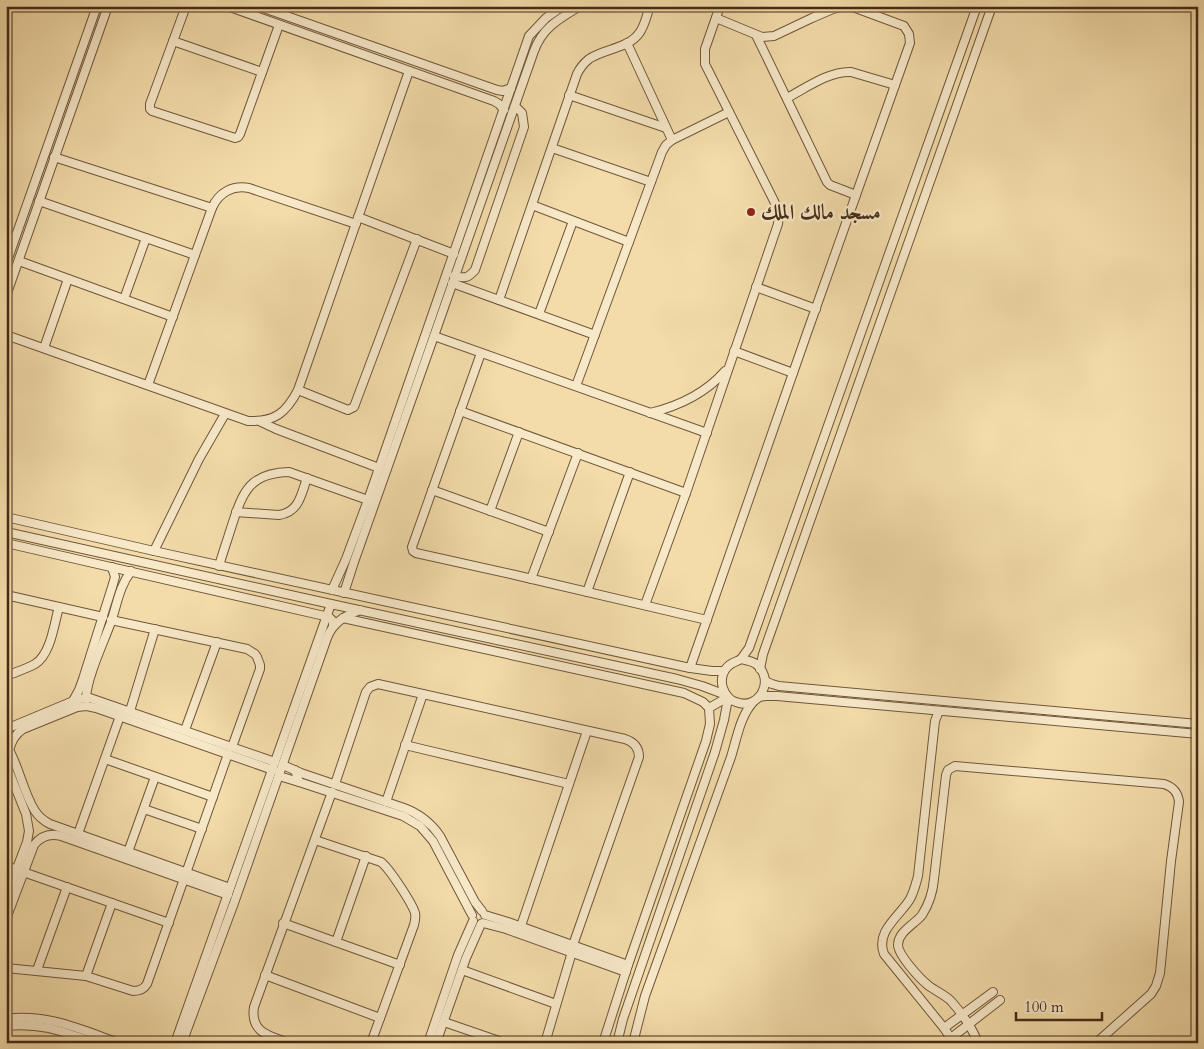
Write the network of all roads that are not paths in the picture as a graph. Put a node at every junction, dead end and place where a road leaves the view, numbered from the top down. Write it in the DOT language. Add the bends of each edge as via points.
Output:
graph roads {
  1 [pos="97,6"];
  2 [pos="108,6"];
  3 [pos="186,6"];
  4 [pos="227,6"];
  5 [pos="258,6"];
  6 [pos="563,6"];
  7 [pos="580,6"];
  8 [pos="650,6"];
  9 [pos="720,6"];
  10 [pos="845,6"];
  11 [pos="851,6"];
  12 [pos="968,6"];
  13 [pos="977,6"];
  14 [pos="992,6"];
  15 [pos="973,17"];
  16 [pos="716,18"];
  17 [pos="278,25"];
  18 [pos="756,35"];
  19 [pos="173,41"];
  20 [pos="628,43"];
  21 [pos="409,71"];
  22 [pos="262,72"];
  23 [pos="896,85"];
  24 [pos="511,88"];
  25 [pos="570,95"];
  26 [pos="787,98"];
  27 [pos="515,106"];
  28 [pos="504,110"];
  29 [pos="729,112"];
  30 [pos="56,120"];
  31 [pos="66,124"];
  32 [pos="666,128"];
  33 [pos="672,140"];
  34 [pos="552,148"];
  35 [pos="54,157"];
  36 [pos="922,160"];
  37 [pos="936,165"];
  38 [pos="651,182"];
  39 [pos="856,195"];
  40 [pos="39,201"];
  41 [pos="532,205"];
  42 [pos="212,208"];
  43 [pos="357,220"];
  44 [pos="573,221"];
  45 [pos="466,232"];
  46 [pos="146,238"];
  47 [pos="416,239"];
  48 [pos="629,242"];
  49 [pos="454,254"];
  50 [pos="195,255"];
  51 [pos="19,261"];
  52 [pos="6,264"];
  53 [pos="68,279"];
  54 [pos="453,280"];
  55 [pos="756,287"];
  56 [pos="6,296"];
  57 [pos="124,299"];
  58 [pos="499,300"];
  59 [pos="816,309"];
  60 [pos="539,314"];
  61 [pos="173,317"];
  62 [pos="6,335"];
  63 [pos="595,335"];
  64 [pos="434,336"];
  65 [pos="44,348"];
  66 [pos="734,351"];
  67 [pos="481,353"];
  68 [pos="728,368"];
  69 [pos="793,373"];
  70 [pos="148,385"];
  71 [pos="576,386"];
  72 [pos="298,390"];
  73 [pos="460,411"];
  74 [pos="650,412"];
  75 [pos="225,414"];
  76 [pos="261,422"];
  77 [pos="519,432"];
  78 [pos="707,433"];
  79 [pos="578,453"];
  80 [pos="379,468"];
  81 [pos="630,472"];
  82 [pos="307,478"];
  83 [pos="432,490"];
  84 [pos="686,492"];
  85 [pos="368,500"];
  86 [pos="490,511"];
  87 [pos="236,512"];
  88 [pos="6,518"];
  89 [pos="6,532"];
  90 [pos="549,532"];
  91 [pos="6,543"];
  92 [pos="154,551"];
  93 [pos="164,554"];
  94 [pos="350,560"];
  95 [pos="160,566"];
  96 [pos="219,566"];
  97 [pos="112,567"];
  98 [pos="131,571"];
  99 [pos="531,579"];
  100 [pos="114,581"];
  101 [pos="123,584"];
  102 [pos="332,590"];
  103 [pos="587,592"];
  104 [pos="344,593"];
  105 [pos="6,595"];
  106 [pos="332,604"];
  107 [pos="645,605"];
  108 [pos="58,607"];
  109 [pos="360,610"];
  110 [pos="327,616"];
  111 [pos="103,617"];
  112 [pos="343,618"];
  113 [pos="111,620"];
  114 [pos="706,620"];
  115 [pos="333,626"];
  116 [pos="155,629"];
  117 [pos="217,642"];
  118 [pos="94,658"];
  119 [pos="741,658"];
  120 [pos="690,668"];
  121 [pos="760,669"];
  122 [pos="724,671"];
  123 [pos="6,676"];
  124 [pos="765,681"];
  125 [pos="806,688"];
  126 [pos="423,694"];
  127 [pos="86,697"];
  128 [pos="728,697"];
  129 [pos="756,699"];
  130 [pos="806,699"];
  131 [pos="73,701"];
  132 [pos="709,708"];
  133 [pos="1044,710"];
  134 [pos="130,711"];
  135 [pos="939,711"];
  136 [pos="296,714"];
  137 [pos="120,716"];
  138 [pos="1043,720"];
  139 [pos="1198,724"];
  140 [pos="6,729"];
  141 [pos="186,730"];
  142 [pos="587,731"];
  143 [pos="1198,734"];
  144 [pos="405,745"];
  145 [pos="8,748"];
  146 [pos="230,750"];
  147 [pos="715,752"];
  148 [pos="731,757"];
  149 [pos="105,759"];
  150 [pos="6,764"];
  151 [pos="277,765"];
  152 [pos="295,770"];
  153 [pos="279,776"];
  154 [pos="155,777"];
  155 [pos="299,782"];
  156 [pos="569,784"];
  157 [pos="333,788"];
  158 [pos="213,797"];
  159 [pos="386,802"];
  160 [pos="144,809"];
  161 [pos="202,829"];
  162 [pos="78,834"];
  163 [pos="254,835"];
  164 [pos="315,840"];
  165 [pos="128,852"];
  166 [pos="366,856"];
  167 [pos="6,866"];
  168 [pos="20,871"];
  169 [pos="185,876"];
  170 [pos="67,887"];
  171 [pos="229,892"];
  172 [pos="6,896"];
  173 [pos="112,903"];
  174 [pos="479,918"];
  175 [pos="6,919"];
  176 [pos="168,923"];
  177 [pos="284,923"];
  178 [pos="521,926"];
  179 [pos="336,942"];
  180 [pos="572,949"];
  181 [pos="400,965"];
  182 [pos="6,968"];
  183 [pos="627,968"];
  184 [pos="37,970"];
  185 [pos="462,970"];
  186 [pos="265,975"];
  187 [pos="86,976"];
  188 [pos="993,992"];
  189 [pos="1000,1000"];
  190 [pos="556,1004"];
  191 [pos="962,1016"];
  192 [pos="6,1018"];
  193 [pos="380,1018"];
  194 [pos="444,1022"];
  195 [pos="968,1024"];
  196 [pos="6,1026"];
  197 [pos="944,1028"];
  198 [pos="952,1040"];
  199 [pos="96,1043"];
  200 [pos="119,1043"];
  201 [pos="175,1043"];
  202 [pos="182,1043"];
  203 [pos="289,1043"];
  204 [pos="371,1043"];
  205 [pos="428,1043"];
  206 [pos="436,1043"];
  207 [pos="504,1043"];
  208 [pos="545,1043"];
  209 [pos="603,1043"];
  210 [pos="617,1043"];
  211 [pos="633,1043"];
  212 [pos="978,1043"];
  213 [pos="1096,1043"];
  1 -- 30 [label="street"];
  2 -- 31 [label="street"];
  3 -- 19 [label="street"];
  4 -- 17 [label="street"];
  5 -- 24 [label="street" via="497,90"];
  6 -- 24 [label="street" via="529,36"];
  7 -- 27 [label="street" via="558,20 538,40"];
  8 -- 20 [label="street" via="641,31"];
  9 -- 16 [label="street"];
  10 -- 18 [label="street" via="774,36"];
  11 -- 23 [label="street" via="907,29 911,38"];
  12 -- 15 [label="street"];
  13 -- 15 [label="street"];
  14 -- 37 [label="street"];
  15 -- 36 [label="street"];
  16 -- 18 [label="street"];
  16 -- 29 [label="street" via="704,57"];
  17 -- 21 [label="street"];
  17 -- 22 [label="street"];
  18 -- 26 [label="street"];
  19 -- 22 [label="street"];
  19 -- 22 [label="street" via="150,104 152,111 238,137"];
  20 -- 25 [label="street" via="591,58 583,65"];
  20 -- 32 [label="street"];
  21 -- 28 [label="street" via="494,101"];
  21 -- 43 [label="street"];
  23 -- 26 [label="street" via="844,72 831,75"];
  23 -- 39 [label="street"];
  24 -- 28 [label="street"];
  25 -- 32 [label="street"];
  25 -- 34 [label="street"];
  26 -- 39 [label="street" via="827,182"];
  27 -- 45 [label="street"];
  27 -- 54 [label="street" via="522,113 524,127 474,270 464,278"];
  28 -- 45 [label="street"];
  29 -- 33 [label="street"];
  29 -- 55 [label="street" via="778,208 778,224"];
  30 -- 31 [label="street"];
  30 -- 52 [label="street"];
  31 -- 35 [label="street"];
  32 -- 33 [label="street"];
  33 -- 38 [label="street" via="662,152"];
  34 -- 38 [label="street"];
  34 -- 41 [label="street"];
  35 -- 40 [label="street"];
  35 -- 42 [label="street"];
  36 -- 37 [label="street"];
  36 -- 119 [label="street" via="749,648"];
  37 -- 121 [label="street"];
  38 -- 48 [label="street"];
  39 -- 59 [label="street"];
  40 -- 46 [label="street"];
  40 -- 51 [label="street"];
  41 -- 44 [label="street"];
  41 -- 58 [label="street"];
  42 -- 43 [label="street" via="223,193 244,187"];
  42 -- 50 [label="street"];
  43 -- 47 [label="street"];
  43 -- 72 [label="street"];
  44 -- 48 [label="street"];
  44 -- 60 [label="street"];
  45 -- 49 [label="street"];
  45 -- 54 [label="street"];
  46 -- 50 [label="street"];
  46 -- 57 [label="street"];
  47 -- 49 [label="street"];
  47 -- 72 [label="street" via="354,407 348,410"];
  48 -- 63 [label="street"];
  49 -- 80 [label="street"];
  50 -- 61 [label="street"];
  51 -- 53 [label="street"];
  51 -- 56 [label="street"];
  53 -- 57 [label="street"];
  53 -- 65 [label="street"];
  54 -- 58 [label="street"];
  54 -- 64 [label="street"];
  55 -- 59 [label="street"];
  55 -- 66 [label="street"];
  57 -- 61 [label="street"];
  58 -- 60 [label="street"];
  59 -- 69 [label="street"];
  60 -- 63 [label="street"];
  61 -- 70 [label="street"];
  62 -- 65 [label="street"];
  63 -- 71 [label="street"];
  64 -- 67 [label="street"];
  64 -- 94 [label="street"];
  65 -- 70 [label="street"];
  66 -- 68 [label="street"];
  66 -- 69 [label="street"];
  67 -- 71 [label="street"];
  67 -- 73 [label="street"];
  68 -- 74 [label="street" via="693,398"];
  68 -- 78 [label="street"];
  69 -- 114 [label="street"];
  70 -- 75 [label="street"];
  71 -- 74 [label="street"];
  72 -- 76 [label="street" via="283,412"];
  73 -- 77 [label="street"];
  73 -- 83 [label="street"];
  74 -- 78 [label="street"];
  75 -- 76 [label="street" via="248,422"];
  75 -- 92 [label="street"];
  76 -- 80 [label="street"];
  77 -- 79 [label="street"];
  77 -- 86 [label="street"];
  78 -- 84 [label="street"];
  79 -- 81 [label="street"];
  79 -- 90 [label="street"];
  80 -- 85 [label="street"];
  81 -- 84 [label="street"];
  81 -- 103 [label="street"];
  82 -- 85 [label="street"];
  82 -- 87 [label="street" via="289,472 263,476 244,493"];
  82 -- 87 [label="street" via="298,503 290,512 279,515"];
  83 -- 86 [label="street"];
  83 -- 99 [label="street" via="412,547 414,552"];
  84 -- 107 [label="street"];
  85 -- 94 [label="street"];
  86 -- 90 [label="street"];
  87 -- 96 [label="street"];
  88 -- 92 [label="street"];
  89 -- 95 [label="street"];
  90 -- 99 [label="street"];
  91 -- 97 [label="street"];
  92 -- 93 [label="street"];
  93 -- 95 [label="street"];
  93 -- 96 [label="street"];
  94 -- 102 [label="street"];
  94 -- 104 [label="street"];
  95 -- 106 [label="street"];
  96 -- 102 [label="street"];
  97 -- 98 [label="street"];
  97 -- 100 [label="street"];
  98 -- 101 [label="street"];
  98 -- 110 [label="street"];
  99 -- 103 [label="street"];
  100 -- 101 [label="street"];
  100 -- 111 [label="street"];
  101 -- 113 [label="street"];
  102 -- 104 [label="street"];
  103 -- 107 [label="street"];
  104 -- 120 [label="street"];
  105 -- 108 [label="street"];
  106 -- 109 [label="street"];
  106 -- 110 [label="street"];
  107 -- 114 [label="street"];
  108 -- 111 [label="street"];
  108 -- 123 [label="street" via="44,655 34,664"];
  109 -- 112 [label="street"];
  109 -- 128 [label="street" via="677,678"];
  110 -- 115 [label="street" via="332,618"];
  110 -- 136 [label="street"];
  111 -- 118 [label="street"];
  112 -- 115 [label="street"];
  112 -- 132 [label="street" via="684,693"];
  113 -- 116 [label="street"];
  113 -- 118 [label="street"];
  114 -- 120 [label="street"];
  115 -- 136 [label="street"];
  116 -- 117 [label="street"];
  116 -- 134 [label="street"];
  117 -- 141 [label="street"];
  117 -- 146 [label="street" via="251,651 260,665"];
  118 -- 127 [label="street"];
  118 -- 131 [label="street"];
  119 -- 121 [label="street"];
  119 -- 122 [label="street"];
  120 -- 122 [label="street"];
  121 -- 124 [label="street"];
  122 -- 128 [label="street" via="723,690"];
  124 -- 125 [label="street" via="779,686"];
  124 -- 129 [label="street" via="764,690"];
  125 -- 130 [label="street"];
  125 -- 133 [label="street"];
  126 -- 142 [label="street"];
  126 -- 144 [label="street"];
  126 -- 157 [label="street" via="378,684 370,686"];
  127 -- 131 [label="street"];
  127 -- 134 [label="street"];
  128 -- 129 [label="street" via="741,704"];
  128 -- 132 [label="street"];
  128 -- 147 [label="street"];
  129 -- 130 [label="street" via="771,696"];
  129 -- 148 [label="street" via="743,718"];
  130 -- 135 [label="street"];
  131 -- 140 [label="street"];
  132 -- 183 [label="street" via="706,741"];
  133 -- 138 [label="street"];
  133 -- 139 [label="street"];
  134 -- 141 [label="street"];
  135 -- 138 [label="street"];
  135 -- 197 [label="street" via="934,721 918,876 911,898 884,934 882,949"];
  136 -- 151 [label="street"];
  137 -- 145 [label="street" via="92,707 77,707 23,729"];
  137 -- 146 [label="street"];
  137 -- 149 [label="street"];
  138 -- 143 [label="street"];
  141 -- 146 [label="street"];
  142 -- 156 [label="street"];
  142 -- 180 [label="street" via="629,741 636,746 639,757"];
  144 -- 156 [label="street"];
  144 -- 159 [label="street"];
  145 -- 162 [label="street" via="39,816 50,824"];
  146 -- 151 [label="street"];
  146 -- 158 [label="street"];
  147 -- 148 [label="street"];
  147 -- 210 [label="street"];
  148 -- 211 [label="street" via="645,996"];
  149 -- 154 [label="street"];
  149 -- 162 [label="street"];
  150 -- 168 [label="street" via="29,826"];
  151 -- 152 [label="street"];
  151 -- 153 [label="street"];
  151 -- 163 [label="street"];
  152 -- 155 [label="street"];
  152 -- 157 [label="street"];
  153 -- 155 [label="street"];
  153 -- 163 [label="street"];
  154 -- 158 [label="street"];
  154 -- 160 [label="street"];
  155 -- 157 [label="street"];
  156 -- 178 [label="street"];
  157 -- 159 [label="street"];
  157 -- 164 [label="street"];
  157 -- 174 [label="street" via="420,826 434,841"];
  158 -- 161 [label="street"];
  159 -- 174 [label="street" via="419,814 436,830 476,904"];
  160 -- 161 [label="street"];
  160 -- 165 [label="street"];
  161 -- 169 [label="street"];
  162 -- 165 [label="street"];
  163 -- 171 [label="street"];
  163 -- 202 [label="street" via="234,904"];
  164 -- 166 [label="street"];
  164 -- 177 [label="street"];
  165 -- 169 [label="street"];
  166 -- 179 [label="street"];
  166 -- 181 [label="street" via="388,869 414,911 416,921"];
  167 -- 168 [label="street"];
  168 -- 169 [label="street" via="36,842 53,834"];
  168 -- 170 [label="street"];
  168 -- 172 [label="street"];
  168 -- 175 [label="street"];
  169 -- 171 [label="street"];
  169 -- 176 [label="street"];
  170 -- 173 [label="street"];
  170 -- 184 [label="street"];
  171 -- 201 [label="street"];
  173 -- 176 [label="street"];
  173 -- 187 [label="street"];
  174 -- 178 [label="street" via="503,920"];
  174 -- 180 [label="street"];
  174 -- 185 [label="street"];
  174 -- 205 [label="street" via="458,955"];
  176 -- 187 [label="street" via="144,988 133,991"];
  177 -- 179 [label="street"];
  177 -- 186 [label="street"];
  178 -- 180 [label="street"];
  179 -- 181 [label="street"];
  180 -- 183 [label="street"];
  180 -- 190 [label="street"];
  181 -- 193 [label="street"];
  182 -- 184 [label="street"];
  183 -- 209 [label="street"];
  184 -- 187 [label="street"];
  185 -- 190 [label="street"];
  185 -- 194 [label="street"];
  186 -- 193 [label="street"];
  186 -- 203 [label="street" via="253,1020 263,1033"];
  188 -- 191 [label="street"];
  189 -- 195 [label="street"];
  190 -- 208 [label="street"];
  191 -- 195 [label="street"];
  191 -- 197 [label="street"];
  191 -- 213 [label="street" via="950,1000 921,979 898,947 901,935 922,915 932,894 948,770 958,766 1167,785 1175,790 1179,802 1159,978 1151,994"];
  192 -- 200 [label="street" via="49,1020"];
  193 -- 204 [label="street"];
  194 -- 206 [label="street"];
  194 -- 207 [label="street"];
  195 -- 198 [label="street"];
  195 -- 212 [label="street"];
  196 -- 199 [label="street" via="31,1024 48,1027"];
  197 -- 198 [label="street"];
}
